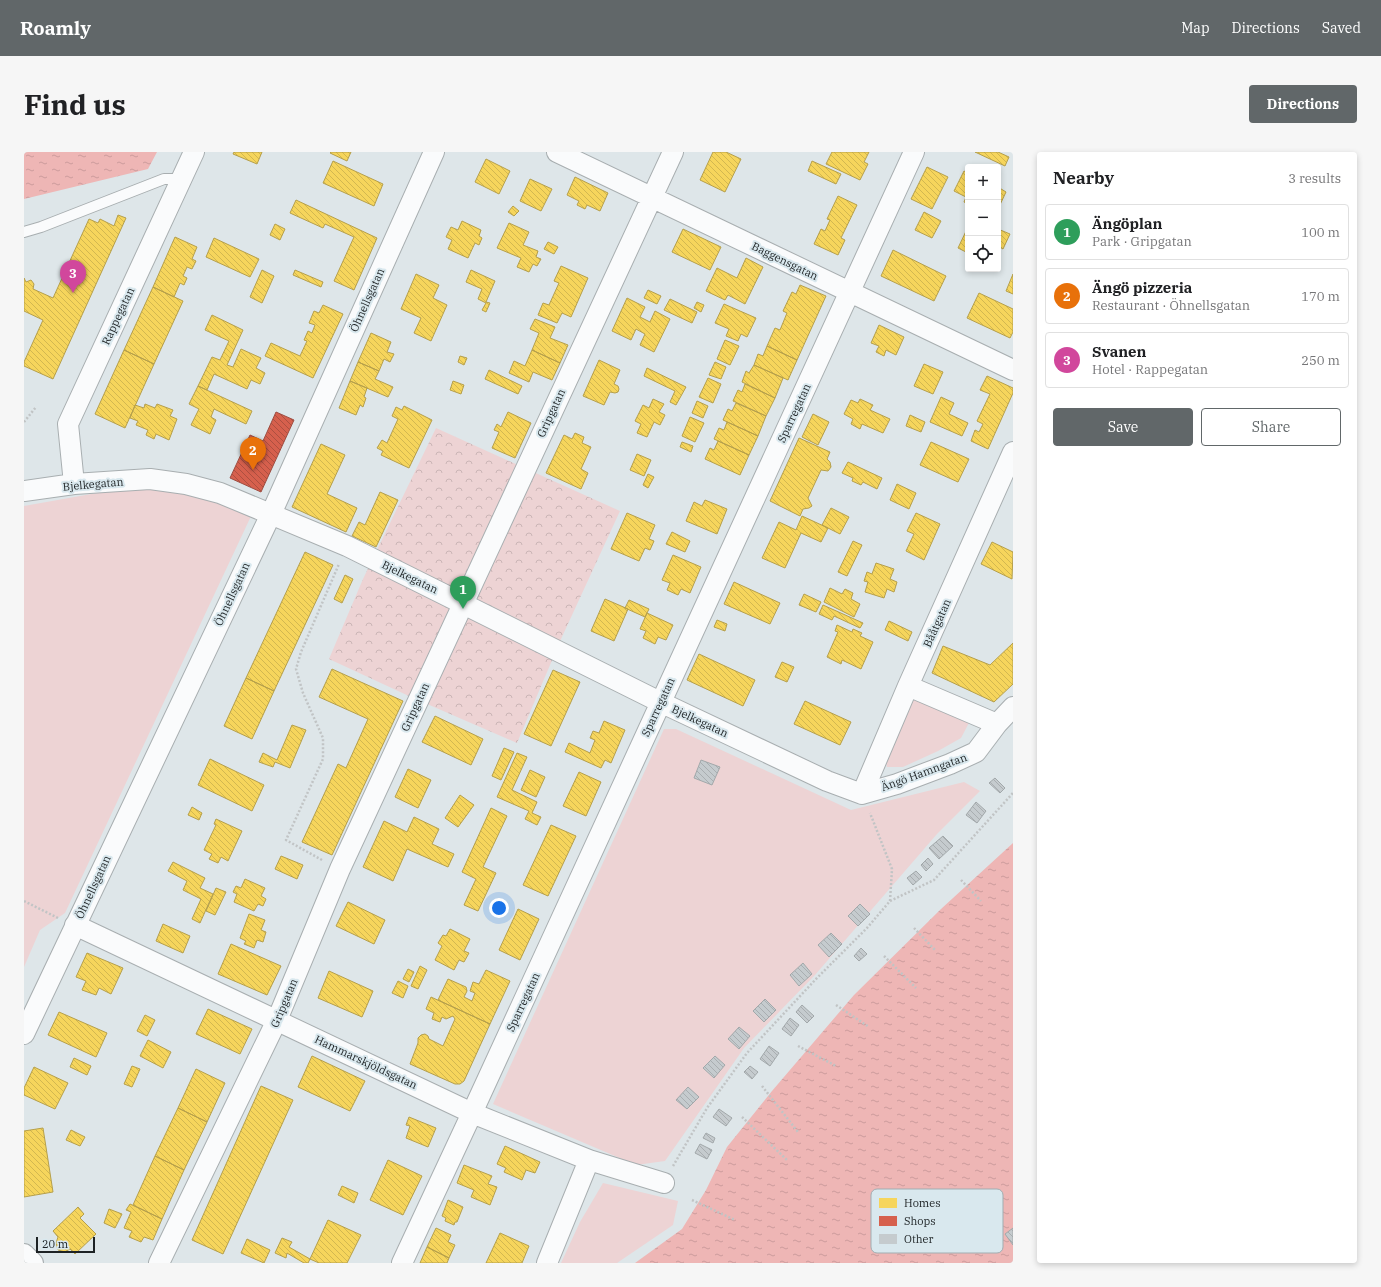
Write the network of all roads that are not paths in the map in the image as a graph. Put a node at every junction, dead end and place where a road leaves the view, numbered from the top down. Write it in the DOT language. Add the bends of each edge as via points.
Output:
graph roads {
  1 [pos="194,152"];
  2 [pos="434,152"];
  3 [pos="557,152"];
  4 [pos="673,152"];
  5 [pos="914,152"];
  6 [pos="181,179"];
  7 [pos="652,197"];
  8 [pos="24,232"];
  9 [pos="850,292"];
  10 [pos="1013,370"];
  11 [pos="1013,452"];
  12 [pos="74,484"];
  13 [pos="24,491"];
  14 [pos="271,514"];
  15 [pos="463,604"];
  16 [pos="908,686"];
  17 [pos="660,702"];
  18 [pos="1013,707"];
  19 [pos="997,724"];
  20 [pos="862,794"];
  21 [pos="75,926"];
  22 [pos="277,1020"];
  23 [pos="24,1034"];
  24 [pos="472,1113"];
  25 [pos="590,1160"];
  26 [pos="664,1183"];
  27 [pos="24,1254"];
  28 [pos="33,1263"];
  29 [pos="158,1263"];
  30 [pos="402,1263"];
  31 [pos="547,1263"];
  1 -- 6 [label="street, Rappegatan"];
  2 -- 14 [label="street, Öhnellsgatan"];
  3 -- 7 [label="street, Baggensgatan"];
  4 -- 7 [label="street, Gripgatan"];
  5 -- 9 [label="street, Sparregatan"];
  6 -- 8 [label="lane" via="164,179"];
  6 -- 12 [label="street, Rappegatan" via="68,424"];
  7 -- 9 [label="street, Baggensgatan"];
  7 -- 15 [label="street, Gripgatan"];
  9 -- 10 [label="street, Baggensgatan"];
  9 -- 17 [label="street, Sparregatan"];
  11 -- 16 [label="street, Bååtgatan"];
  12 -- 13 [label="street, Bjelkegatan"];
  12 -- 14 [label="street, Bjelkegatan" via="150,479 186,484 220,493"];
  14 -- 15 [label="street, Bjelkegatan" via="347,546"];
  14 -- 21 [label="street, Öhnellsgatan"];
  15 -- 17 [label="street, Bjelkegatan"];
  15 -- 22 [label="street, Gripgatan" via="340,869"];
  16 -- 19 [label="street"];
  16 -- 20 [label="street, Bååtgatan"];
  17 -- 20 [label="street, Bjelkegatan" via="827,781"];
  17 -- 24 [label="street, Sparregatan"];
  18 -- 19 [label="street, Ängö Hamngatan"];
  19 -- 20 [label="street, Ängö Hamngatan" via="976,752 904,781"];
  21 -- 22 [label="street, Hammarskjöldsgatan"];
  21 -- 23 [label="street, Öhnellsgatan"];
  22 -- 24 [label="street, Hammarskjöldsgatan"];
  22 -- 29 [label="street, Gripgatan"];
  24 -- 25 [label="street, Hammarskjöldsgatan"];
  24 -- 30 [label="street, Sparregatan"];
  25 -- 26 [label="street, Hammarskjöldsgatan"];
  25 -- 31 [label="street"];
  27 -- 28 [label="street"];
}
